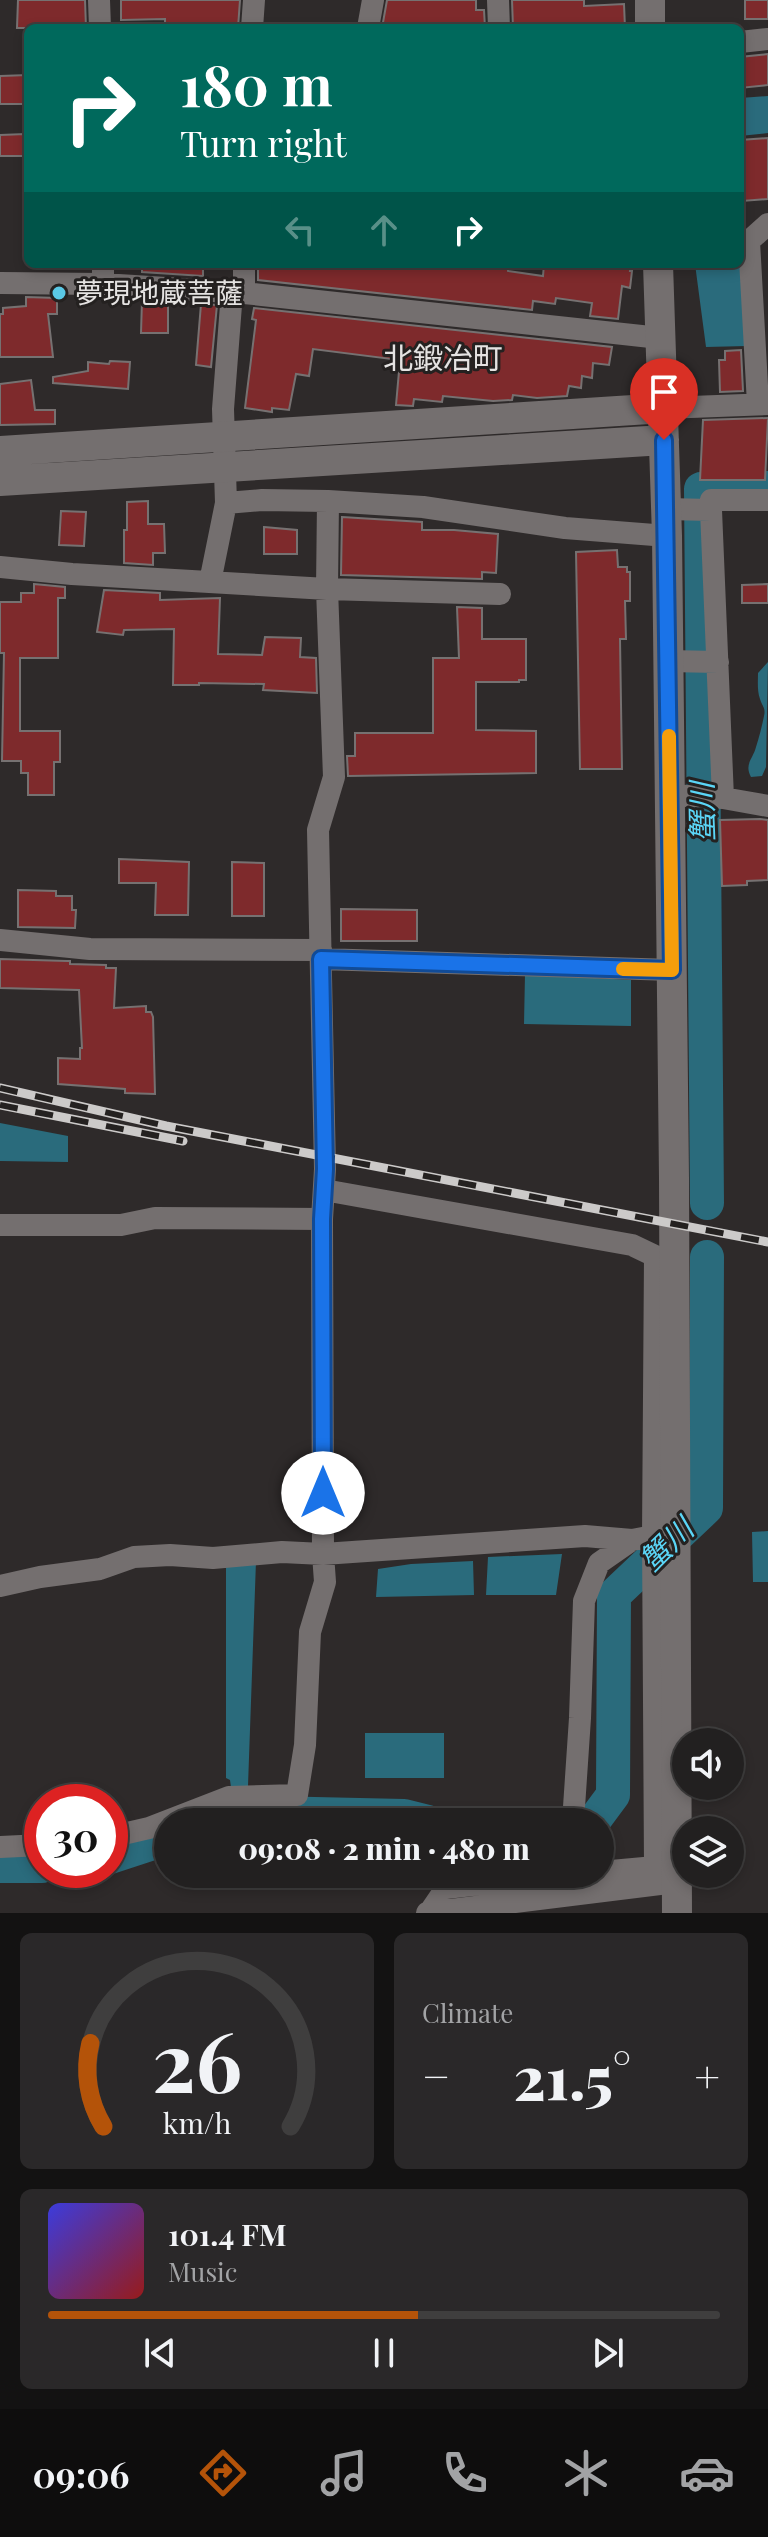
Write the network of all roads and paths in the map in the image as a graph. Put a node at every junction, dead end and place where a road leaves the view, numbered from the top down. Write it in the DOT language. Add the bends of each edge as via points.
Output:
graph roads {
  1 [pos="99,0"];
  2 [pos="254,0"];
  3 [pos="373,0"];
  4 [pos="498,0"];
  5 [pos="650,0"];
  6 [pos="100,24"];
  7 [pos="252,24"];
  8 [pos="369,24"];
  9 [pos="499,24"];
  10 [pos="650,24"];
  11 [pos="768,39"];
  12 [pos="744,42"];
  13 [pos="768,224"];
  14 [pos="243,268"];
  15 [pos="658,268"];
  16 [pos="103,274"];
  17 [pos="0,283"];
  18 [pos="238,292"];
  19 [pos="660,338"];
  20 [pos="763,404"];
  21 [pos="664,408"];
  22 [pos="224,436"];
  23 [pos="664,440"];
  24 [pos="0,451"];
  25 [pos="225,467"];
  26 [pos="0,481"];
  27 [pos="768,500"];
  28 [pos="328,501"];
  29 [pos="226,503"];
  30 [pos="711,510"];
  31 [pos="667,522"];
  32 [pos="0,567"];
  33 [pos="210,582"];
  34 [pos="327,589"];
  35 [pos="500,594"];
  36 [pos="668,661"];
  37 [pos="718,662"];
  38 [pos="670,795"];
  39 [pos="723,798"];
  40 [pos="768,806"];
  41 [pos="0,940"];
  42 [pos="321,955"];
  43 [pos="672,970"];
  44 [pos="324,1190"];
  45 [pos="322,1219"];
  46 [pos="0,1225"];
  47 [pos="642,1538"];
  48 [pos="323,1554"];
  49 [pos="0,1586"];
  50 [pos="574,1808"];
  51 [pos="676,1816"];
  52 [pos="128,1833"];
  53 [pos="24,1846"];
  54 [pos="0,1847"];
  55 [pos="614,1871"];
  56 [pos="672,1882"];
  57 [pos="446,1888"];
  58 [pos="676,1888"];
  59 [pos="428,1913"];
  60 [pos="677,1913"];
  1 -- 6 [label="street"];
  2 -- 7 [label="street"];
  3 -- 8 [label="street"];
  4 -- 9 [label="street"];
  5 -- 10 [label="street"];
  11 -- 12 [label="street"];
  13 -- 20 [label="street" via="749,241"];
  14 -- 18 [label="street"];
  15 -- 19 [label="street"];
  16 -- 17 [label="street"];
  16 -- 18 [label="street"];
  18 -- 19 [label="street"];
  18 -- 22 [label="street"];
  19 -- 21 [label="street"];
  20 -- 21 [label="street"];
  21 -- 22 [label="street"];
  21 -- 23 [label="street"];
  22 -- 24 [label="street"];
  22 -- 25 [label="street"];
  23 -- 25 [label="street"];
  23 -- 31 [label="street"];
  25 -- 26 [label="street"];
  25 -- 29 [label="street"];
  27 -- 30 [label="street" via="711,500"];
  28 -- 29 [label="street"];
  28 -- 31 [label="street" via="423,507 565,528"];
  28 -- 34 [label="street"];
  29 -- 33 [label="street"];
  30 -- 31 [label="street"];
  30 -- 37 [label="street"];
  31 -- 36 [label="street"];
  32 -- 33 [label="street"];
  33 -- 34 [label="street"];
  34 -- 35 [label="street"];
  34 -- 42 [label="street" via="334,777 318,830"];
  36 -- 37 [label="street"];
  36 -- 38 [label="street"];
  37 -- 39 [label="street"];
  38 -- 39 [label="street"];
  38 -- 43 [label="street"];
  39 -- 40 [label="street"];
  41 -- 42 [label="street" via="90,949"];
  42 -- 43 [label="street"];
  42 -- 44 [label="street"];
  43 -- 51 [label="street"];
  44 -- 45 [label="street"];
  44 -- 47 [label="street" via="632,1245 655,1256"];
  45 -- 46 [label="street" via="155,1218 121,1225"];
  45 -- 48 [label="street"];
  47 -- 48 [label="street" via="585,1536"];
  47 -- 50 [label="street" via="599,1563 584,1601"];
  47 -- 55 [label="street" via="655,1867"];
  48 -- 49 [label="street" via="134,1557 100,1569"];
  48 -- 52 [label="street" via="325,1582 310,1632 297,1795 229,1797"];
  53 -- 54 [label="street"];
  56 -- 59 [label="street"];
  57 -- 59 [label="street"];
  58 -- 60 [label="street"];
}
